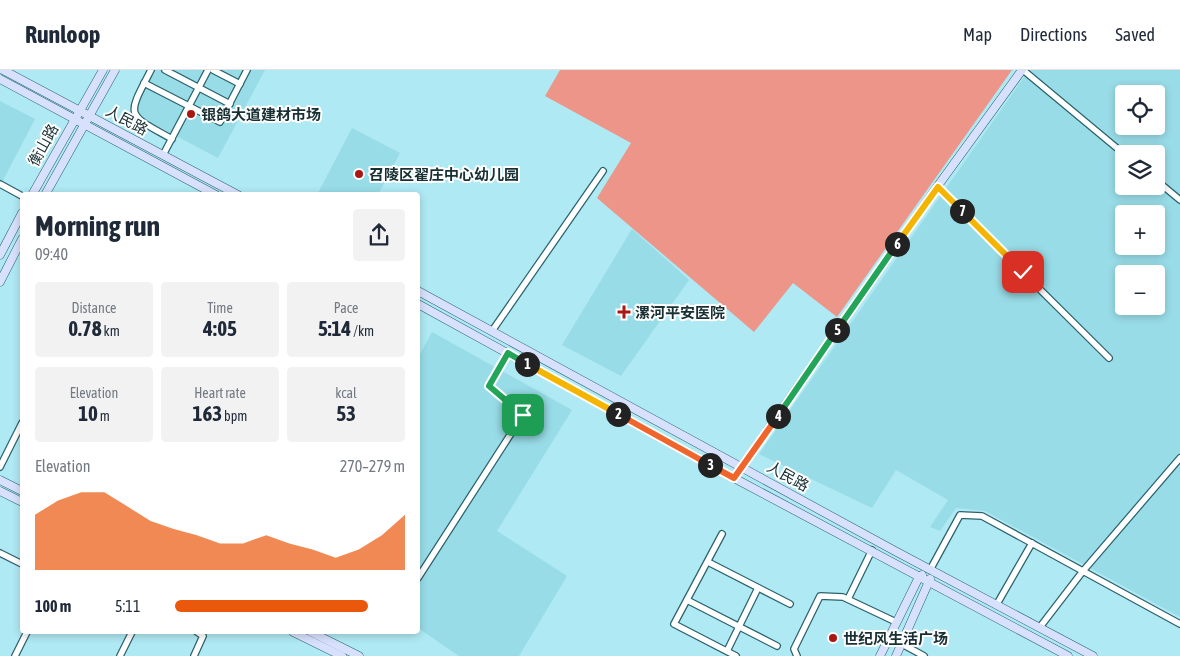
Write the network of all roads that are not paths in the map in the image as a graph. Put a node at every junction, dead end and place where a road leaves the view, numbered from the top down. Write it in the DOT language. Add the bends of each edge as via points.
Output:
graph roads {
  1 [pos="2,70"];
  2 [pos="104,70"];
  3 [pos="114,70"];
  4 [pos="150,70"];
  5 [pos="165,70"];
  6 [pos="208,70"];
  7 [pos="213,70"];
  8 [pos="247,70"];
  9 [pos="1022,70"];
  10 [pos="0,79"];
  11 [pos="144,83"];
  12 [pos="240,84"];
  13 [pos="199,88"];
  14 [pos="230,104"];
  15 [pos="189,106"];
  16 [pos="80,110"];
  17 [pos="89,115"];
  18 [pos="73,120"];
  19 [pos="83,124"];
  20 [pos="172,138"];
  21 [pos="1115,147"];
  22 [pos="164,155"];
  23 [pos="603,171"];
  24 [pos="0,184"];
  25 [pos="938,187"];
  26 [pos="1165,188"];
  27 [pos="34,192"];
  28 [pos="48,192"];
  29 [pos="210,192"];
  30 [pos="232,192"];
  31 [pos="20,195"];
  32 [pos="1180,200"];
  33 [pos="20,217"];
  34 [pos="20,243"];
  35 [pos="0,255"];
  36 [pos="0,282"];
  37 [pos="420,292"];
  38 [pos="420,305"];
  39 [pos="492,331"];
  40 [pos="508,353"];
  41 [pos="1109,358"];
  42 [pos="20,426"];
  43 [pos="1180,458"];
  44 [pos="742,466"];
  45 [pos="0,467"];
  46 [pos="734,478"];
  47 [pos="0,480"];
  48 [pos="20,490"];
  49 [pos="0,491"];
  50 [pos="20,501"];
  51 [pos="722,534"];
  52 [pos="1032,543"];
  53 [pos="872,550"];
  54 [pos="0,553"];
  55 [pos="708,562"];
  56 [pos="20,563"];
  57 [pos="930,570"];
  58 [pos="1083,571"];
  59 [pos="420,575"];
  60 [pos="918,577"];
  61 [pos="930,583"];
  62 [pos="758,588"];
  63 [pos="848,599"];
  64 [pos="687,600"];
  65 [pos="790,604"];
  66 [pos="997,604"];
  67 [pos="896,622"];
  68 [pos="1180,624"];
  69 [pos="739,627"];
  70 [pos="1040,628"];
  71 [pos="25,634"];
  72 [pos="131,634"];
  73 [pos="200,634"];
  74 [pos="297,634"];
  75 [pos="315,634"];
  76 [pos="902,644"];
  77 [pos="777,646"];
  78 [pos="727,651"];
  79 [pos="15,656"];
  80 [pos="120,656"];
  81 [pos="194,656"];
  82 [pos="342,656"];
  83 [pos="359,656"];
  84 [pos="736,656"];
  85 [pos="797,656"];
  86 [pos="880,656"];
  87 [pos="896,656"];
  88 [pos="924,656"];
  89 [pos="1068,656"];
  90 [pos="1093,656"];
  1 -- 16 [label="main road, 人民路"];
  2 -- 16 [label="main road, 衡山路"];
  3 -- 17 [label="main road, 衡山路"];
  4 -- 11 [label="street"];
  5 -- 13 [label="street"];
  6 -- 13 [label="street"];
  7 -- 12 [label="street"];
  8 -- 12 [label="street"];
  9 -- 21 [label="street"];
  9 -- 25 [label="main road"];
  10 -- 18 [label="main road, 人民路"];
  11 -- 15 [label="street"];
  11 -- 20 [label="street" via="133,104 134,114 138,120"];
  12 -- 14 [label="street"];
  13 -- 14 [label="street"];
  13 -- 15 [label="street"];
  14 -- 15 [label="street" via="220,122"];
  15 -- 20 [label="street"];
  16 -- 17 [label="main road, 人民路"];
  16 -- 18 [label="main road, 衡山路"];
  17 -- 19 [label="main road, 衡山路"];
  17 -- 22 [label="main road, 人民路"];
  18 -- 19 [label="main road, 人民路"];
  18 -- 27 [label="main road, 衡山路"];
  19 -- 28 [label="main road, 衡山路"];
  19 -- 29 [label="main road, 人民路"];
  20 -- 22 [label="street"];
  22 -- 30 [label="main road, 人民路"];
  23 -- 39 [label="street"];
  24 -- 31 [label="street"];
  25 -- 41 [label="street"];
  25 -- 44 [label="main road"];
  26 -- 32 [label="street"];
  33 -- 35 [label="main road"];
  34 -- 36 [label="main road"];
  37 -- 39 [label="main road, 人民路"];
  38 -- 40 [label="main road, 人民路"];
  39 -- 44 [label="main road, 人民路"];
  40 -- 46 [label="main road, 人民路"];
  40 -- 59 [label="street" via="489,386 523,415"];
  42 -- 45 [label="street"];
  43 -- 58 [label="street"];
  44 -- 46 [label="main road"];
  44 -- 57 [label="main road, 人民路"];
  46 -- 53 [label="main road, 人民路"];
  47 -- 48 [label="main road"];
  49 -- 50 [label="main road"];
  51 -- 55 [label="street"];
  52 -- 57 [label="street" via="982,516 960,515"];
  52 -- 58 [label="street"];
  52 -- 66 [label="street"];
  53 -- 60 [label="main road, 人民路"];
  53 -- 63 [label="street"];
  54 -- 56 [label="street"];
  55 -- 62 [label="street"];
  55 -- 64 [label="street"];
  57 -- 60 [label="main road"];
  57 -- 61 [label="main road"];
  57 -- 66 [label="main road, 人民路"];
  58 -- 68 [label="street"];
  58 -- 70 [label="street"];
  60 -- 61 [label="main road, 人民路"];
  60 -- 67 [label="main road"];
  61 -- 76 [label="main road"];
  61 -- 89 [label="main road, 人民路"];
  62 -- 65 [label="street"];
  62 -- 69 [label="street"];
  63 -- 67 [label="street"];
  63 -- 85 [label="street" via="820,596 794,649"];
  64 -- 69 [label="street"];
  64 -- 78 [label="street" via="674,624"];
  66 -- 70 [label="main road, 人民路"];
  67 -- 86 [label="main road"];
  69 -- 77 [label="street"];
  69 -- 78 [label="street"];
  70 -- 90 [label="main road, 人民路"];
  71 -- 79 [label="street"];
  72 -- 80 [label="street"];
  73 -- 81 [label="street" via="203,636"];
  74 -- 82 [label="main road"];
  75 -- 83 [label="main road"];
  76 -- 87 [label="main road"];
  76 -- 88 [label="street"];
  78 -- 84 [label="street"];
}
